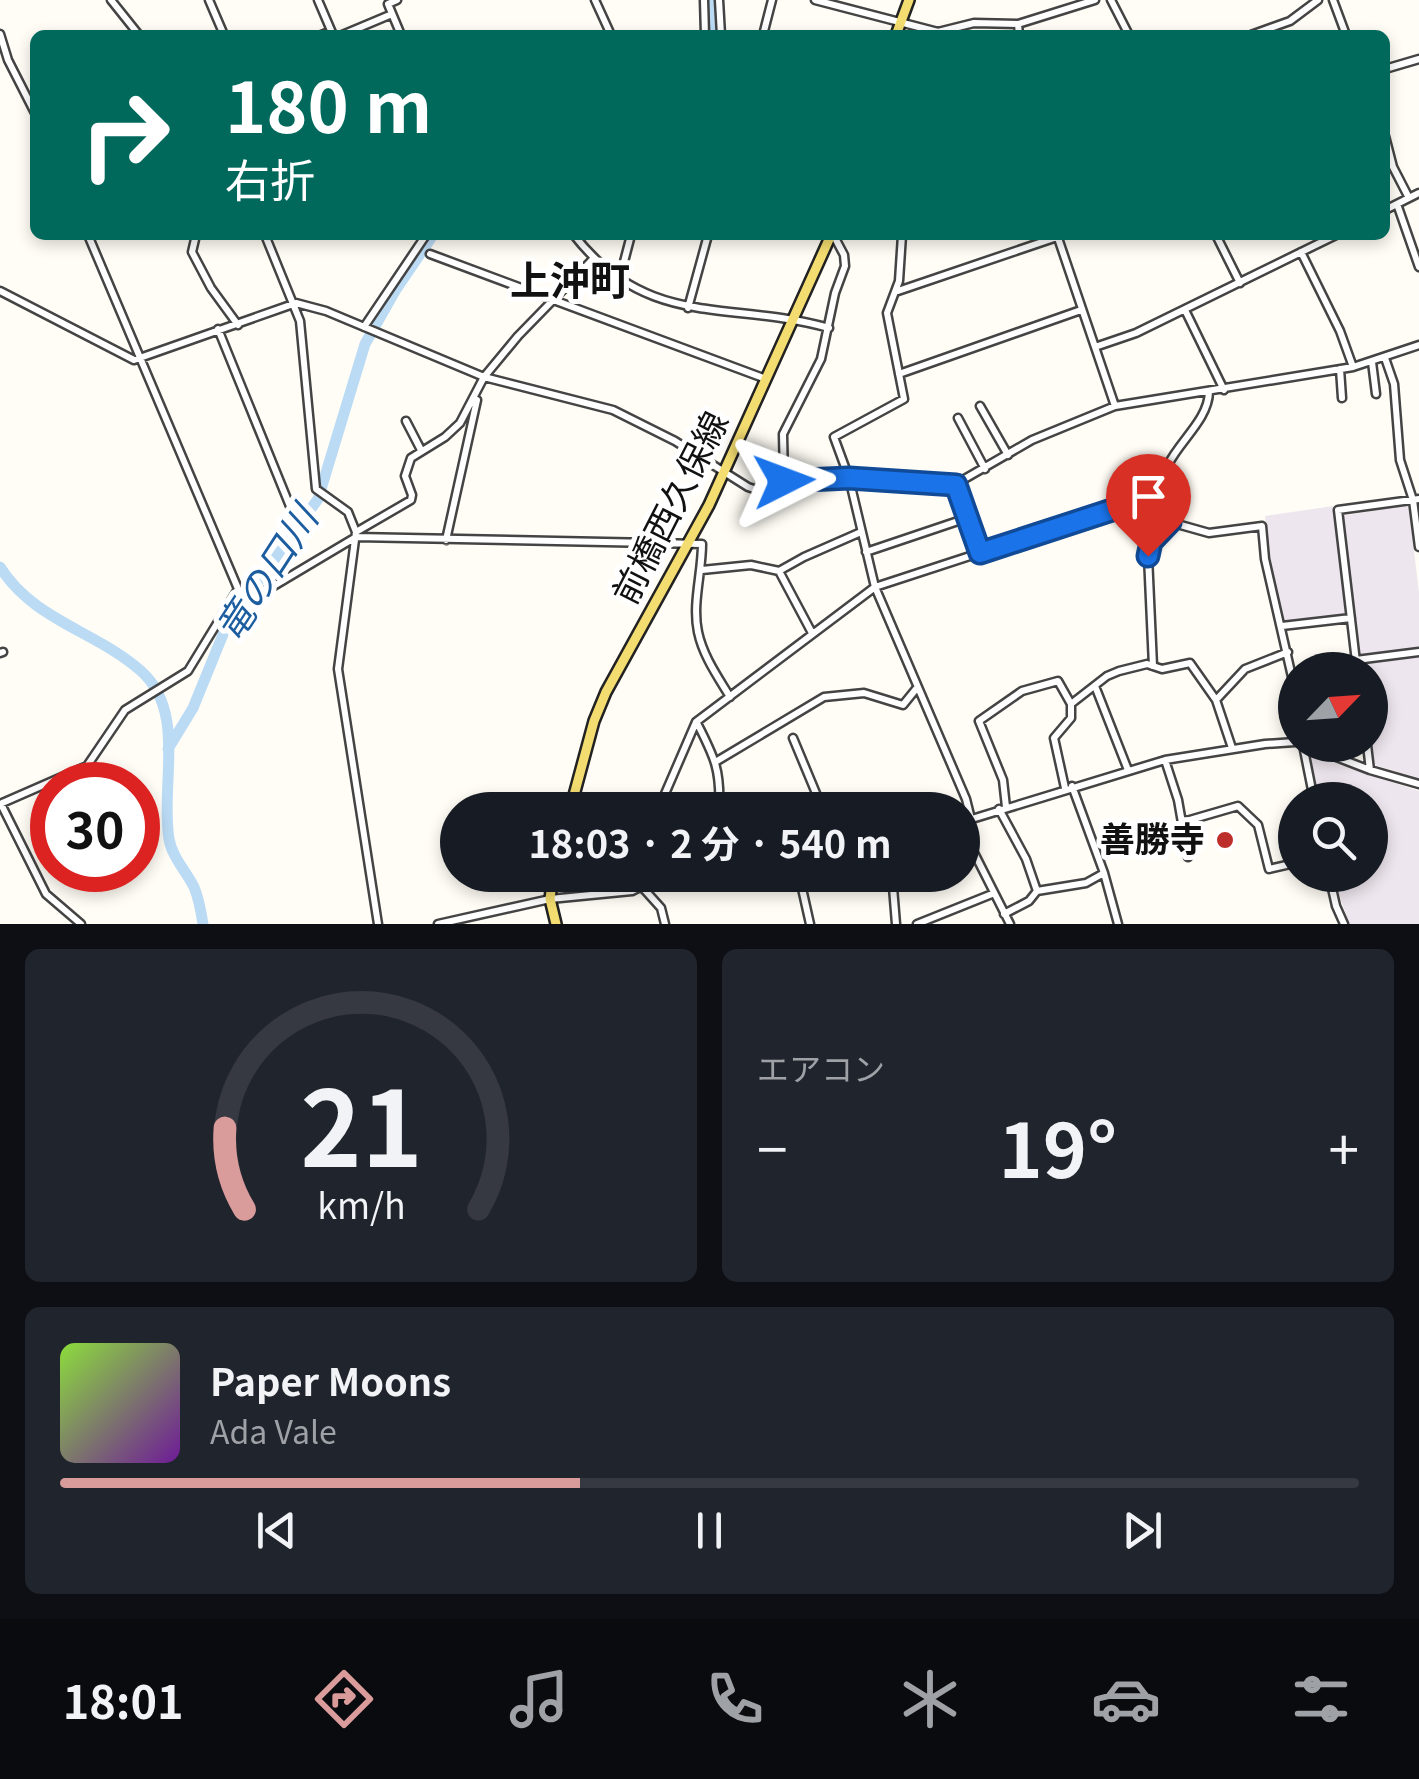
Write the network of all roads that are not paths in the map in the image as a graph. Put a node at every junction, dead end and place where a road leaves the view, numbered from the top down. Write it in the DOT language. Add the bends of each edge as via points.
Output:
graph roads {
  1 [pos="112,0"];
  2 [pos="209,0"];
  3 [pos="318,0"];
  4 [pos="397,0"];
  5 [pos="596,0"];
  6 [pos="704,0"];
  7 [pos="719,0"];
  8 [pos="772,0"];
  9 [pos="814,0"];
  10 [pos="908,0"];
  11 [pos="1095,0"];
  12 [pos="1111,0"];
  13 [pos="1318,0"];
  14 [pos="1333,0"];
  15 [pos="843,4"];
  16 [pos="392,14"];
  17 [pos="900,23"];
  18 [pos="1018,24"];
  19 [pos="135,30"];
  20 [pos="222,30"];
  21 [pos="331,30"];
  22 [pos="354,30"];
  23 [pos="398,30"];
  24 [pos="608,30"];
  25 [pos="705,30"];
  26 [pos="721,30"];
  27 [pos="764,30"];
  28 [pos="898,30"];
  29 [pos="930,30"];
  30 [pos="946,30"];
  31 [pos="1019,30"];
  32 [pos="1126,30"];
  33 [pos="1264,30"];
  34 [pos="1344,30"];
  35 [pos="0,34"];
  36 [pos="1419,58"];
  37 [pos="1390,67"];
  38 [pos="30,103"];
  39 [pos="1390,158"];
  40 [pos="1419,193"];
  41 [pos="1409,198"];
  42 [pos="1397,204"];
  43 [pos="1390,208"];
  44 [pos="90,240"];
  45 [pos="195,240"];
  46 [pos="267,240"];
  47 [pos="420,240"];
  48 [pos="578,240"];
  49 [pos="630,240"];
  50 [pos="707,240"];
  51 [pos="830,240"];
  52 [pos="835,240"];
  53 [pos="902,240"];
  54 [pos="1046,240"];
  55 [pos="1058,240"];
  56 [pos="1218,240"];
  57 [pos="1326,240"];
  58 [pos="1301,252"];
  59 [pos="430,254"];
  60 [pos="593,259"];
  61 [pos="1419,268"];
  62 [pos="620,277"];
  63 [pos="1240,283"];
  64 [pos="0,291"];
  65 [pos="897,292"];
  66 [pos="553,300"];
  67 [pos="296,303"];
  68 [pos="688,308"];
  69 [pos="1082,310"];
  70 [pos="1184,310"];
  71 [pos="793,320"];
  72 [pos="238,325"];
  73 [pos="364,327"];
  74 [pos="829,328"];
  75 [pos="218,330"];
  76 [pos="1419,346"];
  77 [pos="1095,347"];
  78 [pos="1385,358"];
  79 [pos="142,360"];
  80 [pos="1372,362"];
  81 [pos="1353,367"];
  82 [pos="1340,369"];
  83 [pos="898,374"];
  84 [pos="484,377"];
  85 [pos="766,379"];
  86 [pos="1224,390"];
  87 [pos="1210,392"];
  88 [pos="1376,394"];
  89 [pos="478,395"];
  90 [pos="1342,398"];
  91 [pos="980,406"];
  92 [pos="1115,406"];
  93 [pos="958,418"];
  94 [pos="406,421"];
  95 [pos="421,450"];
  96 [pos="1008,454"];
  97 [pos="985,469"];
  98 [pos="724,472"];
  99 [pos="849,478"];
  100 [pos="784,481"];
  101 [pos="956,485"];
  102 [pos="1164,493"];
  103 [pos="1416,500"];
  104 [pos="968,518"];
  105 [pos="296,521"];
  106 [pos="1170,522"];
  107 [pos="862,532"];
  108 [pos="356,534"];
  109 [pos="446,540"];
  110 [pos="688,543"];
  111 [pos="1419,546"];
  112 [pos="866,552"];
  113 [pos="980,553"];
  114 [pos="702,570"];
  115 [pos="779,572"];
  116 [pos="875,587"];
  117 [pos="239,590"];
  118 [pos="1351,618"];
  119 [pos="1282,626"];
  120 [pos="812,633"];
  121 [pos="1288,652"];
  122 [pos="1355,652"];
  123 [pos="1419,652"];
  124 [pos="1278,656"];
  125 [pos="1388,656"];
  126 [pos="1153,666"];
  127 [pos="1095,686"];
  128 [pos="916,689"];
  129 [pos="730,697"];
  130 [pos="1216,700"];
  131 [pos="1072,704"];
  132 [pos="696,722"];
  133 [pos="793,738"];
  134 [pos="1278,744"];
  135 [pos="1232,748"];
  136 [pos="1165,760"];
  137 [pos="717,761"];
  138 [pos="1349,762"];
  139 [pos="1369,762"];
  140 [pos="1128,770"];
  141 [pos="1370,770"];
  142 [pos="1419,784"];
  143 [pos="1068,787"];
  144 [pos="575,792"];
  145 [pos="666,792"];
  146 [pos="720,792"];
  147 [pos="816,792"];
  148 [pos="963,792"];
  149 [pos="0,804"];
  150 [pos="1003,808"];
  151 [pos="980,817"];
  152 [pos="1182,822"];
  153 [pos="1188,857"];
  154 [pos="980,862"];
  155 [pos="1278,867"];
  156 [pos="1104,873"];
  157 [pos="551,892"];
  158 [pos="632,892"];
  159 [pos="647,892"];
  160 [pos="803,892"];
  161 [pos="893,892"];
  162 [pos="1037,892"];
  163 [pos="1333,892"];
  164 [pos="992,894"];
  165 [pos="550,899"];
  166 [pos="1004,914"];
  167 [pos="81,924"];
  168 [pos="378,924"];
  169 [pos="438,924"];
  170 [pos="556,924"];
  171 [pos="665,924"];
  172 [pos="810,924"];
  173 [pos="896,924"];
  174 [pos="917,924"];
  175 [pos="1010,924"];
  176 [pos="1118,924"];
  177 [pos="1344,924"];
  1 -- 19 [label="street"];
  2 -- 20 [label="street"];
  3 -- 21 [label="street"];
  4 -- 16 [label="street" via="388,4"];
  5 -- 24 [label="street"];
  6 -- 25 [label="street"];
  7 -- 26 [label="street"];
  8 -- 27 [label="street"];
  9 -- 15 [label="street"];
  10 -- 17 [label="main road"];
  11 -- 18 [label="street"];
  12 -- 32 [label="street"];
  13 -- 33 [label="street"];
  14 -- 34 [label="street"];
  15 -- 17 [label="street"];
  16 -- 22 [label="street"];
  16 -- 23 [label="street"];
  17 -- 28 [label="main road"];
  17 -- 29 [label="street"];
  18 -- 30 [label="street"];
  18 -- 31 [label="street"];
  35 -- 38 [label="street"];
  36 -- 37 [label="street"];
  39 -- 41 [label="street"];
  40 -- 41 [label="street"];
  41 -- 42 [label="street"];
  42 -- 43 [label="street"];
  42 -- 61 [label="street"];
  44 -- 79 [label="street"];
  45 -- 72 [label="street" via="197,262"];
  46 -- 67 [label="street"];
  47 -- 73 [label="street"];
  48 -- 60 [label="street"];
  49 -- 62 [label="street"];
  50 -- 68 [label="street"];
  51 -- 71 [label="main road, 前橋西久保線"];
  52 -- 74 [label="street" via="844,266"];
  53 -- 65 [label="street"];
  54 -- 65 [label="street"];
  55 -- 69 [label="street"];
  56 -- 63 [label="street"];
  57 -- 58 [label="street"];
  58 -- 63 [label="street"];
  58 -- 81 [label="street"];
  59 -- 66 [label="street"];
  60 -- 62 [label="street"];
  60 -- 66 [label="street"];
  62 -- 68 [label="street"];
  63 -- 70 [label="street"];
  64 -- 79 [label="street"];
  65 -- 83 [label="street" via="887,313"];
  66 -- 84 [label="street"];
  66 -- 85 [label="street"];
  67 -- 72 [label="street"];
  67 -- 73 [label="street"];
  67 -- 108 [label="street" via="317,490 348,512"];
  68 -- 71 [label="street"];
  69 -- 77 [label="street"];
  69 -- 83 [label="street"];
  70 -- 77 [label="street"];
  70 -- 86 [label="street"];
  71 -- 74 [label="street"];
  71 -- 85 [label="main road, 前橋西久保線"];
  72 -- 75 [label="street"];
  73 -- 84 [label="street"];
  74 -- 100 [label="street" via="816,371 783,434"];
  75 -- 79 [label="street"];
  75 -- 105 [label="street"];
  76 -- 78 [label="street"];
  77 -- 92 [label="street"];
  78 -- 80 [label="street"];
  78 -- 103 [label="street" via="1394,384 1400,460"];
  79 -- 117 [label="street"];
  80 -- 81 [label="street"];
  80 -- 88 [label="street"];
  81 -- 82 [label="street"];
  82 -- 86 [label="street"];
  82 -- 90 [label="street"];
  83 -- 99 [label="street" via="904,399 834,437"];
  84 -- 89 [label="street"];
  84 -- 98 [label="street" via="613,410"];
  85 -- 98 [label="main road, 前橋西久保線"];
  86 -- 87 [label="street"];
  87 -- 92 [label="street"];
  87 -- 102 [label="street" via="1162,482"];
  89 -- 95 [label="street" via="446,437"];
  89 -- 109 [label="street"];
  91 -- 96 [label="street"];
  92 -- 96 [label="street"];
  93 -- 97 [label="street"];
  94 -- 95 [label="street"];
  95 -- 108 [label="street" via="404,476 410,500"];
  96 -- 97 [label="street"];
  97 -- 101 [label="street"];
  98 -- 100 [label="street" via="763,492"];
  98 -- 110 [label="main road, 前橋西久保線"];
  99 -- 100 [label="street"];
  99 -- 101 [label="street"];
  99 -- 107 [label="street"];
  101 -- 104 [label="street"];
  102 -- 106 [label="street"];
  102 -- 113 [label="street"];
  103 -- 111 [label="street"];
  103 -- 118 [label="street" via="1338,510"];
  104 -- 112 [label="street"];
  104 -- 113 [label="street"];
  106 -- 119 [label="street" via="1209,533 1262,526"];
  106 -- 126 [label="street" via="1151,542 1148,556"];
  107 -- 112 [label="street"];
  107 -- 115 [label="street"];
  108 -- 109 [label="street"];
  108 -- 117 [label="street" via="257,594"];
  108 -- 168 [label="street" via="338,669"];
  109 -- 110 [label="street"];
  110 -- 114 [label="street" via="702,544"];
  110 -- 144 [label="main road, 前橋西久保線" via="606,692"];
  112 -- 116 [label="street"];
  113 -- 116 [label="street"];
  114 -- 115 [label="street" via="750,565"];
  114 -- 129 [label="street" via="698,632"];
  115 -- 120 [label="street"];
  116 -- 120 [label="street"];
  116 -- 128 [label="street"];
  117 -- 149 [label="street" via="193,664 115,722 85,768"];
  118 -- 119 [label="street"];
  118 -- 122 [label="street"];
  119 -- 121 [label="street"];
  120 -- 129 [label="street"];
  123 -- 125 [label="street"];
  124 -- 130 [label="street" via="1245,669"];
  126 -- 127 [label="street" via="1119,671"];
  126 -- 130 [label="street" via="1190,663"];
  127 -- 131 [label="street"];
  127 -- 140 [label="street"];
  128 -- 137 [label="street" via="902,705 864,693 824,697"];
  128 -- 148 [label="street"];
  129 -- 132 [label="street"];
  130 -- 135 [label="street"];
  131 -- 143 [label="street" via="1071,718 1054,738"];
  131 -- 150 [label="street" via="1058,681 1022,691 979,722 1003,780"];
  132 -- 137 [label="street"];
  132 -- 145 [label="street"];
  133 -- 147 [label="street"];
  134 -- 135 [label="street"];
  135 -- 136 [label="street"];
  136 -- 140 [label="street"];
  136 -- 152 [label="street"];
  137 -- 146 [label="street"];
  138 -- 141 [label="street"];
  139 -- 141 [label="street"];
  140 -- 143 [label="street"];
  141 -- 142 [label="street"];
  143 -- 150 [label="street"];
  143 -- 156 [label="street"];
  149 -- 167 [label="street" via="46,894"];
  150 -- 151 [label="street"];
  150 -- 162 [label="street"];
  152 -- 153 [label="street"];
  152 -- 155 [label="street" via="1238,806 1258,825 1269,869"];
  154 -- 164 [label="street"];
  156 -- 162 [label="street"];
  156 -- 176 [label="street"];
  157 -- 165 [label="main road"];
  158 -- 165 [label="street"];
  159 -- 171 [label="street"];
  160 -- 172 [label="street"];
  161 -- 173 [label="street"];
  162 -- 166 [label="street"];
  163 -- 177 [label="street"];
  164 -- 166 [label="street"];
  164 -- 174 [label="street"];
  165 -- 169 [label="street"];
  165 -- 170 [label="main road"];
  166 -- 175 [label="street"];
}
